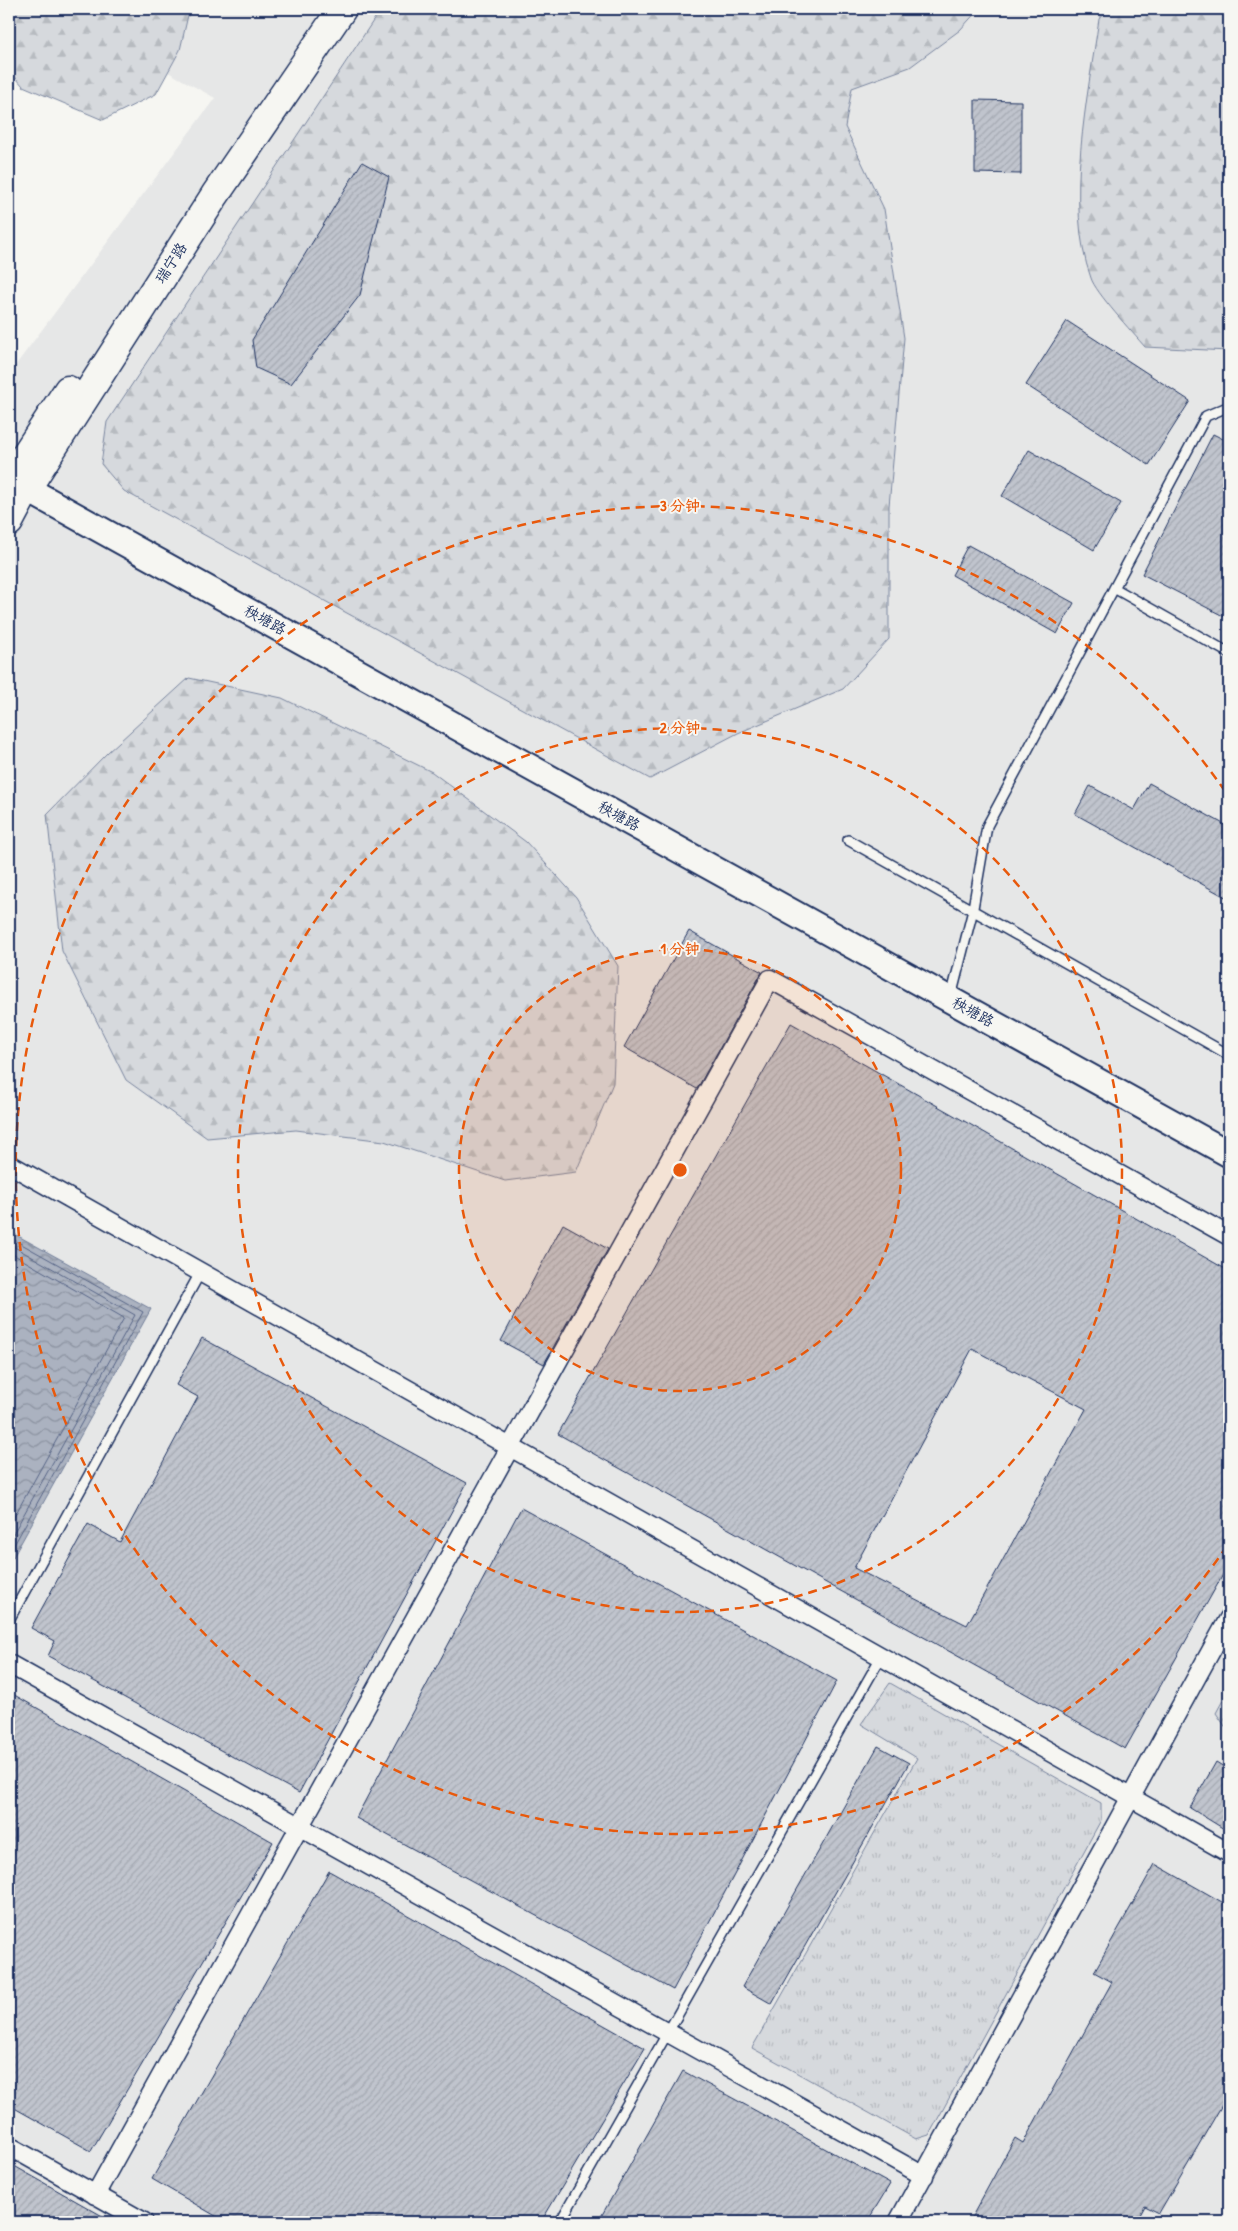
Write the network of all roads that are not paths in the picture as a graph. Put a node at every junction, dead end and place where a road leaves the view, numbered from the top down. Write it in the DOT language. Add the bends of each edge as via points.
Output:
graph roads {
  1 [pos="319,9"];
  2 [pos="342,9"];
  3 [pos="1229,408"];
  4 [pos="13,481"];
  5 [pos="9,522"];
  6 [pos="1114,588"];
  7 [pos="1229,653"];
  8 [pos="848,840"];
  9 [pos="972,910"];
  10 [pos="951,1000"];
  11 [pos="1229,1055"];
  12 [pos="1229,1154"];
  13 [pos="9,1164"];
  14 [pos="1229,1236"];
  15 [pos="200,1273"];
  16 [pos="510,1448"];
  17 [pos="1229,1618"];
  18 [pos="9,1620"];
  19 [pos="881,1657"];
  20 [pos="9,1664"];
  21 [pos="1131,1798"];
  22 [pos="300,1826"];
  23 [pos="1229,1853"];
  24 [pos="668,2033"];
  25 [pos="9,2146"];
  26 [pos="924,2176"];
  27 [pos="95,2195"];
  28 [pos="144,2222"];
  29 [pos="560,2222"];
  30 [pos="898,2222"];
  1 -- 4 [label="main road, 瑞宁路"];
  2 -- 4 [label="main road, 瑞宁路"];
  3 -- 6 [label="lane" via="1206,416"];
  4 -- 5 [label="main road, 瑞宁路"];
  4 -- 10 [label="main road, 秧塘路"];
  6 -- 7 [label="lane"];
  6 -- 9 [label="lane" via="987,826"];
  8 -- 9 [label="lane"];
  9 -- 10 [label="lane"];
  9 -- 11 [label="lane"];
  10 -- 12 [label="main road, 秧塘路"];
  13 -- 15 [label="street"];
  14 -- 16 [label="street" via="770,978"];
  15 -- 16 [label="street"];
  15 -- 18 [label="lane"];
  16 -- 19 [label="street"];
  16 -- 22 [label="street"];
  17 -- 21 [label="street"];
  19 -- 21 [label="street"];
  19 -- 24 [label="lane"];
  20 -- 22 [label="street"];
  21 -- 23 [label="street"];
  21 -- 26 [label="street"];
  22 -- 24 [label="street"];
  22 -- 27 [label="street"];
  24 -- 26 [label="street"];
  24 -- 29 [label="lane"];
  25 -- 27 [label="street"];
  26 -- 30 [label="street"];
  27 -- 28 [label="street"];
}
